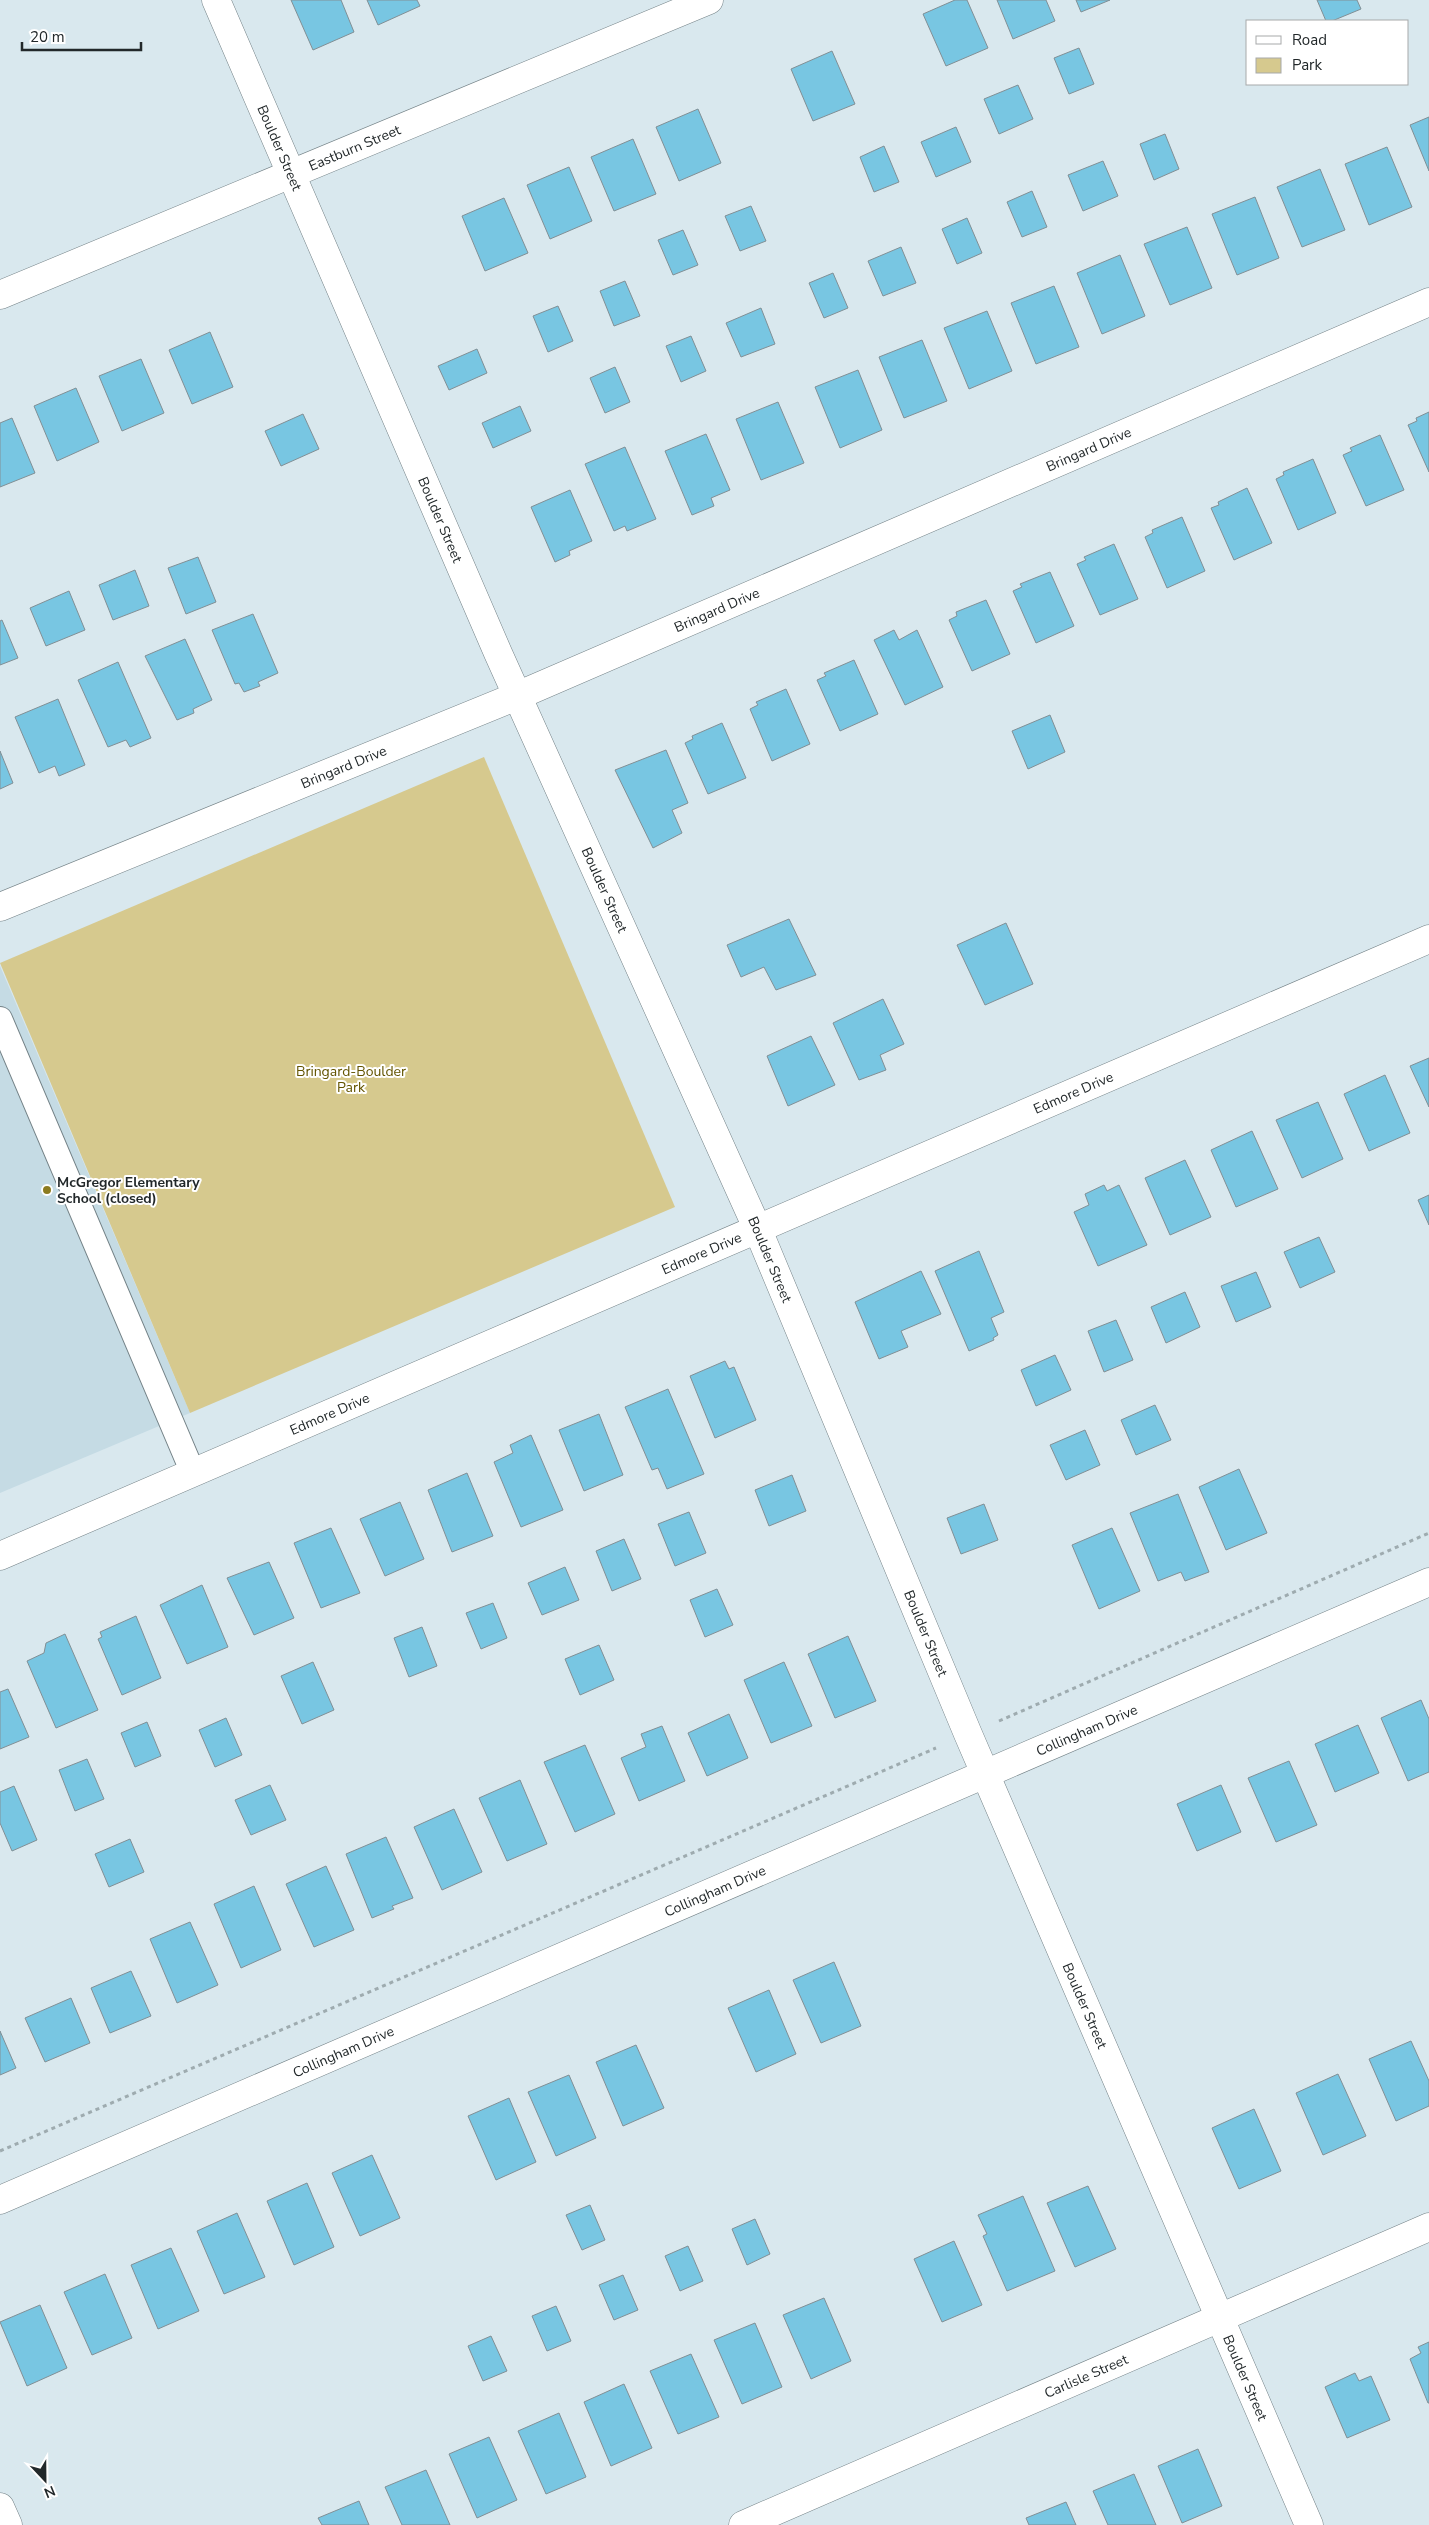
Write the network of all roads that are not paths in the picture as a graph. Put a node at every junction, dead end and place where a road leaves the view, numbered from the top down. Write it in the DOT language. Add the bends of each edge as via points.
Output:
graph roads {
  1 [pos="216,0"];
  2 [pos="709,0"];
  3 [pos="290,176"];
  4 [pos="0,295"];
  5 [pos="1429,302"];
  6 [pos="517,696"];
  7 [pos="0,907"];
  8 [pos="1429,939"];
  9 [pos="0,1019"];
  10 [pos="758,1230"];
  11 [pos="193,1473"];
  12 [pos="0,1556"];
  13 [pos="1429,1582"];
  14 [pos="986,1774"];
  15 [pos="0,2200"];
  16 [pos="1429,2227"];
  17 [pos="1220,2318"];
  18 [pos="0,2507"];
  19 [pos="8,2525"];
  20 [pos="742,2525"];
  21 [pos="1309,2525"];
  1 -- 3 [label="street, Boulder Street"];
  2 -- 3 [label="street, Eastburn Street"];
  3 -- 4 [label="street, Eastburn Street"];
  3 -- 6 [label="street, Boulder Street"];
  5 -- 6 [label="street, Bringard Drive"];
  6 -- 7 [label="street, Bringard Drive"];
  6 -- 10 [label="street, Boulder Street"];
  8 -- 10 [label="street, Edmore Drive"];
  9 -- 11 [label="lane"];
  10 -- 11 [label="street, Edmore Drive"];
  10 -- 14 [label="street, Boulder Street"];
  11 -- 12 [label="street, Edmore Drive"];
  13 -- 14 [label="street, Collingham Drive"];
  14 -- 15 [label="street, Collingham Drive"];
  14 -- 17 [label="street, Boulder Street"];
  16 -- 17 [label="street, Carlisle Street"];
  17 -- 20 [label="street, Carlisle Street"];
  17 -- 21 [label="street, Boulder Street"];
  18 -- 19 [label="street"];
}
